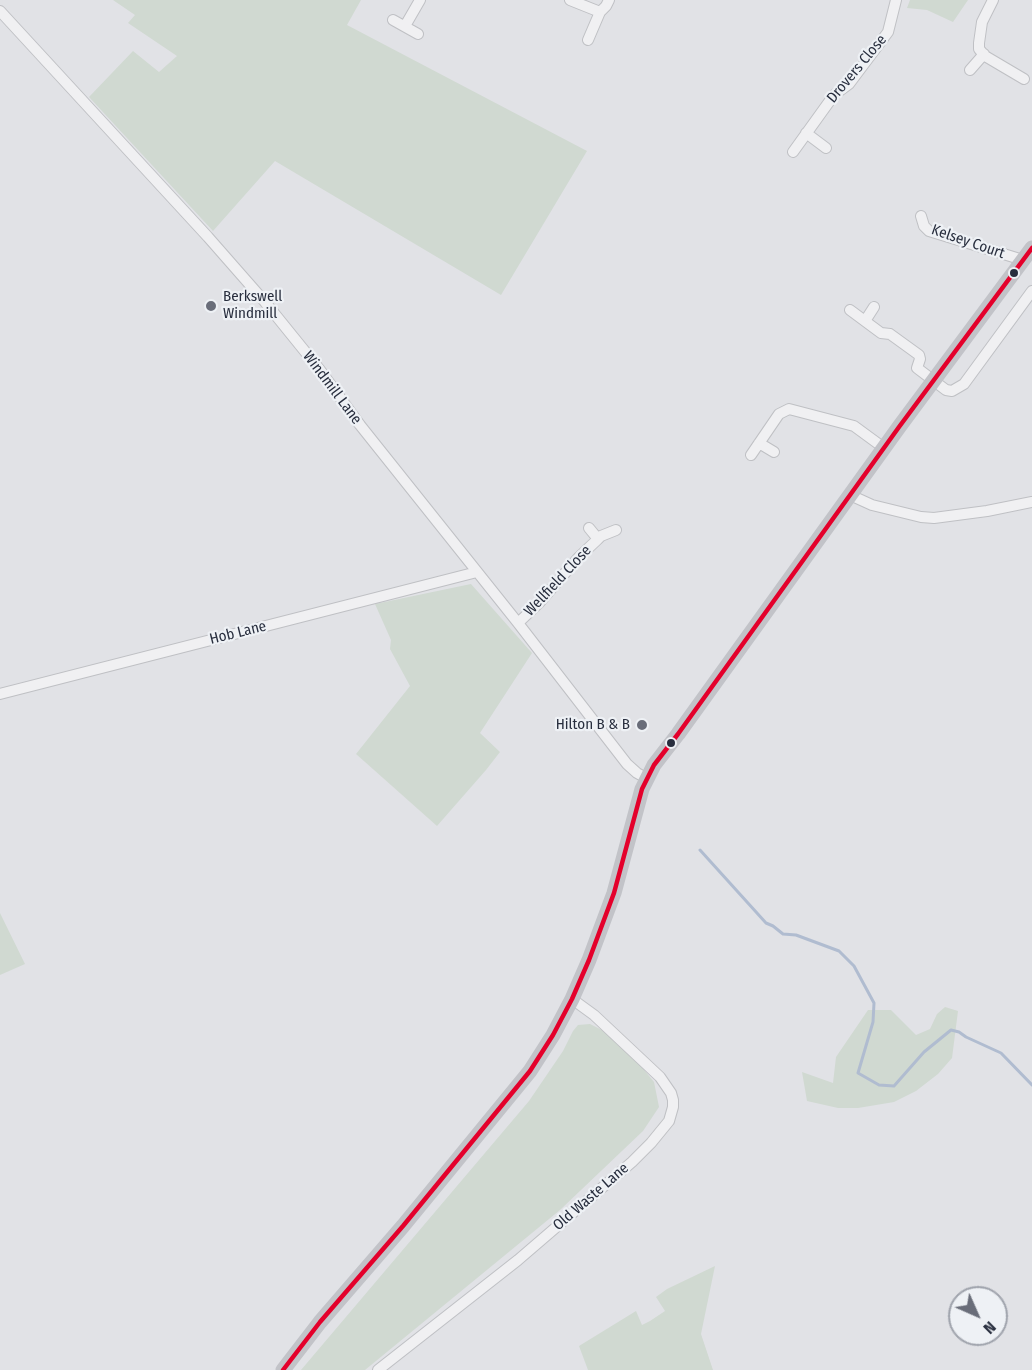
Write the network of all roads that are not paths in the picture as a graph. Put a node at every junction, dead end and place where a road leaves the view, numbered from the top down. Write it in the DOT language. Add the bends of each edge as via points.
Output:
graph roads {
  1 [pos="420,0"];
  2 [pos="570,0"];
  3 [pos="609,0"];
  4 [pos="896,0"];
  5 [pos="993,0"];
  6 [pos="0,11"];
  7 [pos="600,12"];
  8 [pos="393,20"];
  9 [pos="405,26"];
  10 [pos="418,34"];
  11 [pos="588,40"];
  12 [pos="984,54"];
  13 [pos="970,70"];
  14 [pos="1024,79"];
  15 [pos="806,134"];
  16 [pos="826,148"];
  17 [pos="793,152"];
  18 [pos="921,216"];
  19 [pos="1028,254"];
  20 [pos="1032,291"];
  21 [pos="874,307"];
  22 [pos="850,310"];
  23 [pos="865,321"];
  24 [pos="933,380"];
  25 [pos="759,443"];
  26 [pos="884,448"];
  27 [pos="774,452"];
  28 [pos="751,455"];
  29 [pos="850,495"];
  30 [pos="1032,502"];
  31 [pos="589,528"];
  32 [pos="616,530"];
  33 [pos="598,538"];
  34 [pos="477,572"];
  35 [pos="518,623"];
  36 [pos="0,694"];
  37 [pos="646,778"];
  38 [pos="572,999"];
  39 [pos="284,1370"];
  40 [pos="378,1370"];
  1 -- 9 [label="street"];
  2 -- 7 [label="street"];
  3 -- 7 [label="street"];
  4 -- 15 [label="street, Drovers Close" via="888,32"];
  5 -- 12 [label="street" via="981,26 979,49"];
  6 -- 34 [label="street, Windmill Lane" via="265,302"];
  7 -- 11 [label="street"];
  8 -- 9 [label="street"];
  9 -- 10 [label="street"];
  12 -- 13 [label="street"];
  12 -- 14 [label="street"];
  15 -- 16 [label="street"];
  15 -- 17 [label="street, Drovers Close"];
  18 -- 19 [label="street, Kelsey Court" via="929,231"];
  19 -- 24 [label="main road"];
  20 -- 24 [label="street" via="964,384 952,391"];
  21 -- 23 [label="street"];
  22 -- 23 [label="street"];
  23 -- 24 [label="street" via="919,355 917,368"];
  24 -- 26 [label="main road"];
  25 -- 26 [label="street" via="779,414 789,409 854,426"];
  25 -- 27 [label="street"];
  25 -- 28 [label="street"];
  26 -- 29 [label="main road"];
  29 -- 30 [label="street" via="872,505 934,518"];
  29 -- 37 [label="main road"];
  31 -- 33 [label="street, Wellfield Close"];
  32 -- 33 [label="street, Wellfield Close"];
  33 -- 35 [label="street, Wellfield Close"];
  34 -- 35 [label="street, Windmill Lane"];
  34 -- 36 [label="street, Hob Lane"];
  35 -- 37 [label="street, Windmill Lane" via="627,764"];
  37 -- 38 [label="main road" via="614,893"];
  38 -- 39 [label="main road" via="530,1071"];
  38 -- 40 [label="street, Old Waste Lane" via="660,1077 673,1100 669,1121 632,1162 518,1260"];
}
